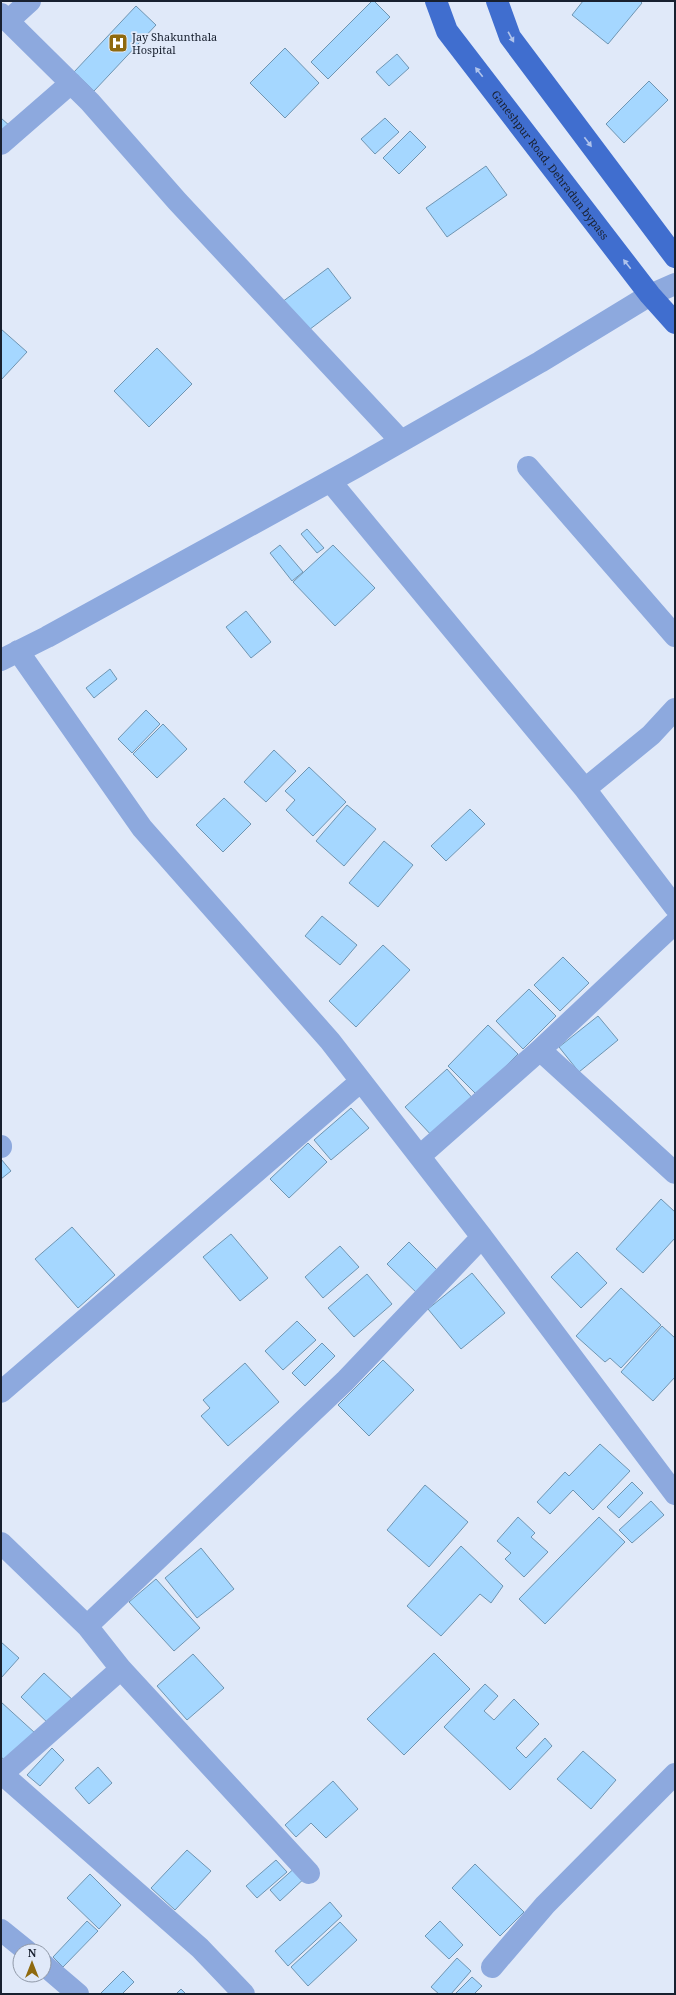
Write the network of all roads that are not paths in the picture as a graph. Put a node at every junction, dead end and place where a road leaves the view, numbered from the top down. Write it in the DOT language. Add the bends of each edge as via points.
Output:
graph roads {
  1 [pos="30,1"];
  2 [pos="436,1"];
  3 [pos="497,1"];
  4 [pos="4,18"];
  5 [pos="71,84"];
  6 [pos="1,144"];
  7 [pos="675,257"];
  8 [pos="675,284"];
  9 [pos="650,295"];
  10 [pos="675,323"];
  11 [pos="400,441"];
  12 [pos="528,467"];
  13 [pos="330,481"];
  14 [pos="675,636"];
  15 [pos="10,656"];
  16 [pos="675,709"];
  17 [pos="584,789"];
  18 [pos="675,907"];
  19 [pos="675,923"];
  20 [pos="540,1050"];
  21 [pos="362,1081"];
  22 [pos="420,1156"];
  23 [pos="675,1173"];
  24 [pos="482,1237"];
  25 [pos="1,1392"];
  26 [pos="675,1494"];
  27 [pos="1,1543"];
  28 [pos="87,1626"];
  29 [pos="120,1669"];
  30 [pos="1,1774"];
  31 [pos="675,1774"];
  32 [pos="309,1873"];
  33 [pos="1,1930"];
  34 [pos="17,1943"];
  35 [pos="492,1967"];
  36 [pos="52,1972"];
  37 [pos="78,1994"];
  38 [pos="244,1994"];
  1 -- 4 [label="street"];
  9 -- 2 [label="main road, Ganeshpur Road, Dehradun bypass, one-way" via="447,31"];
  3 -- 7 [label="main road, one-way" via="510,37"];
  4 -- 5 [label="street"];
  5 -- 6 [label="street"];
  5 -- 11 [label="street"];
  8 -- 9 [label="street"];
  9 -- 10 [label="main road, Ganeshpur Road, Dehradun bypass"];
  9 -- 11 [label="street" via="540,362"];
  11 -- 13 [label="street"];
  12 -- 14 [label="street"];
  13 -- 15 [label="street"];
  13 -- 17 [label="street"];
  15 -- 21 [label="street" via="142,828 330,1041"];
  16 -- 17 [label="street" via="651,735"];
  17 -- 18 [label="street"];
  19 -- 20 [label="street"];
  20 -- 22 [label="street"];
  20 -- 23 [label="street"];
  21 -- 22 [label="street"];
  21 -- 25 [label="street"];
  22 -- 24 [label="street"];
  24 -- 26 [label="street"];
  24 -- 28 [label="street" via="345,1381"];
  27 -- 28 [label="street"];
  28 -- 29 [label="street"];
  29 -- 30 [label="street"];
  29 -- 32 [label="street"];
  30 -- 38 [label="street" via="200,1948"];
  31 -- 35 [label="street" via="545,1905"];
  33 -- 34 [label="street"];
  36 -- 37 [label="street"];
}
